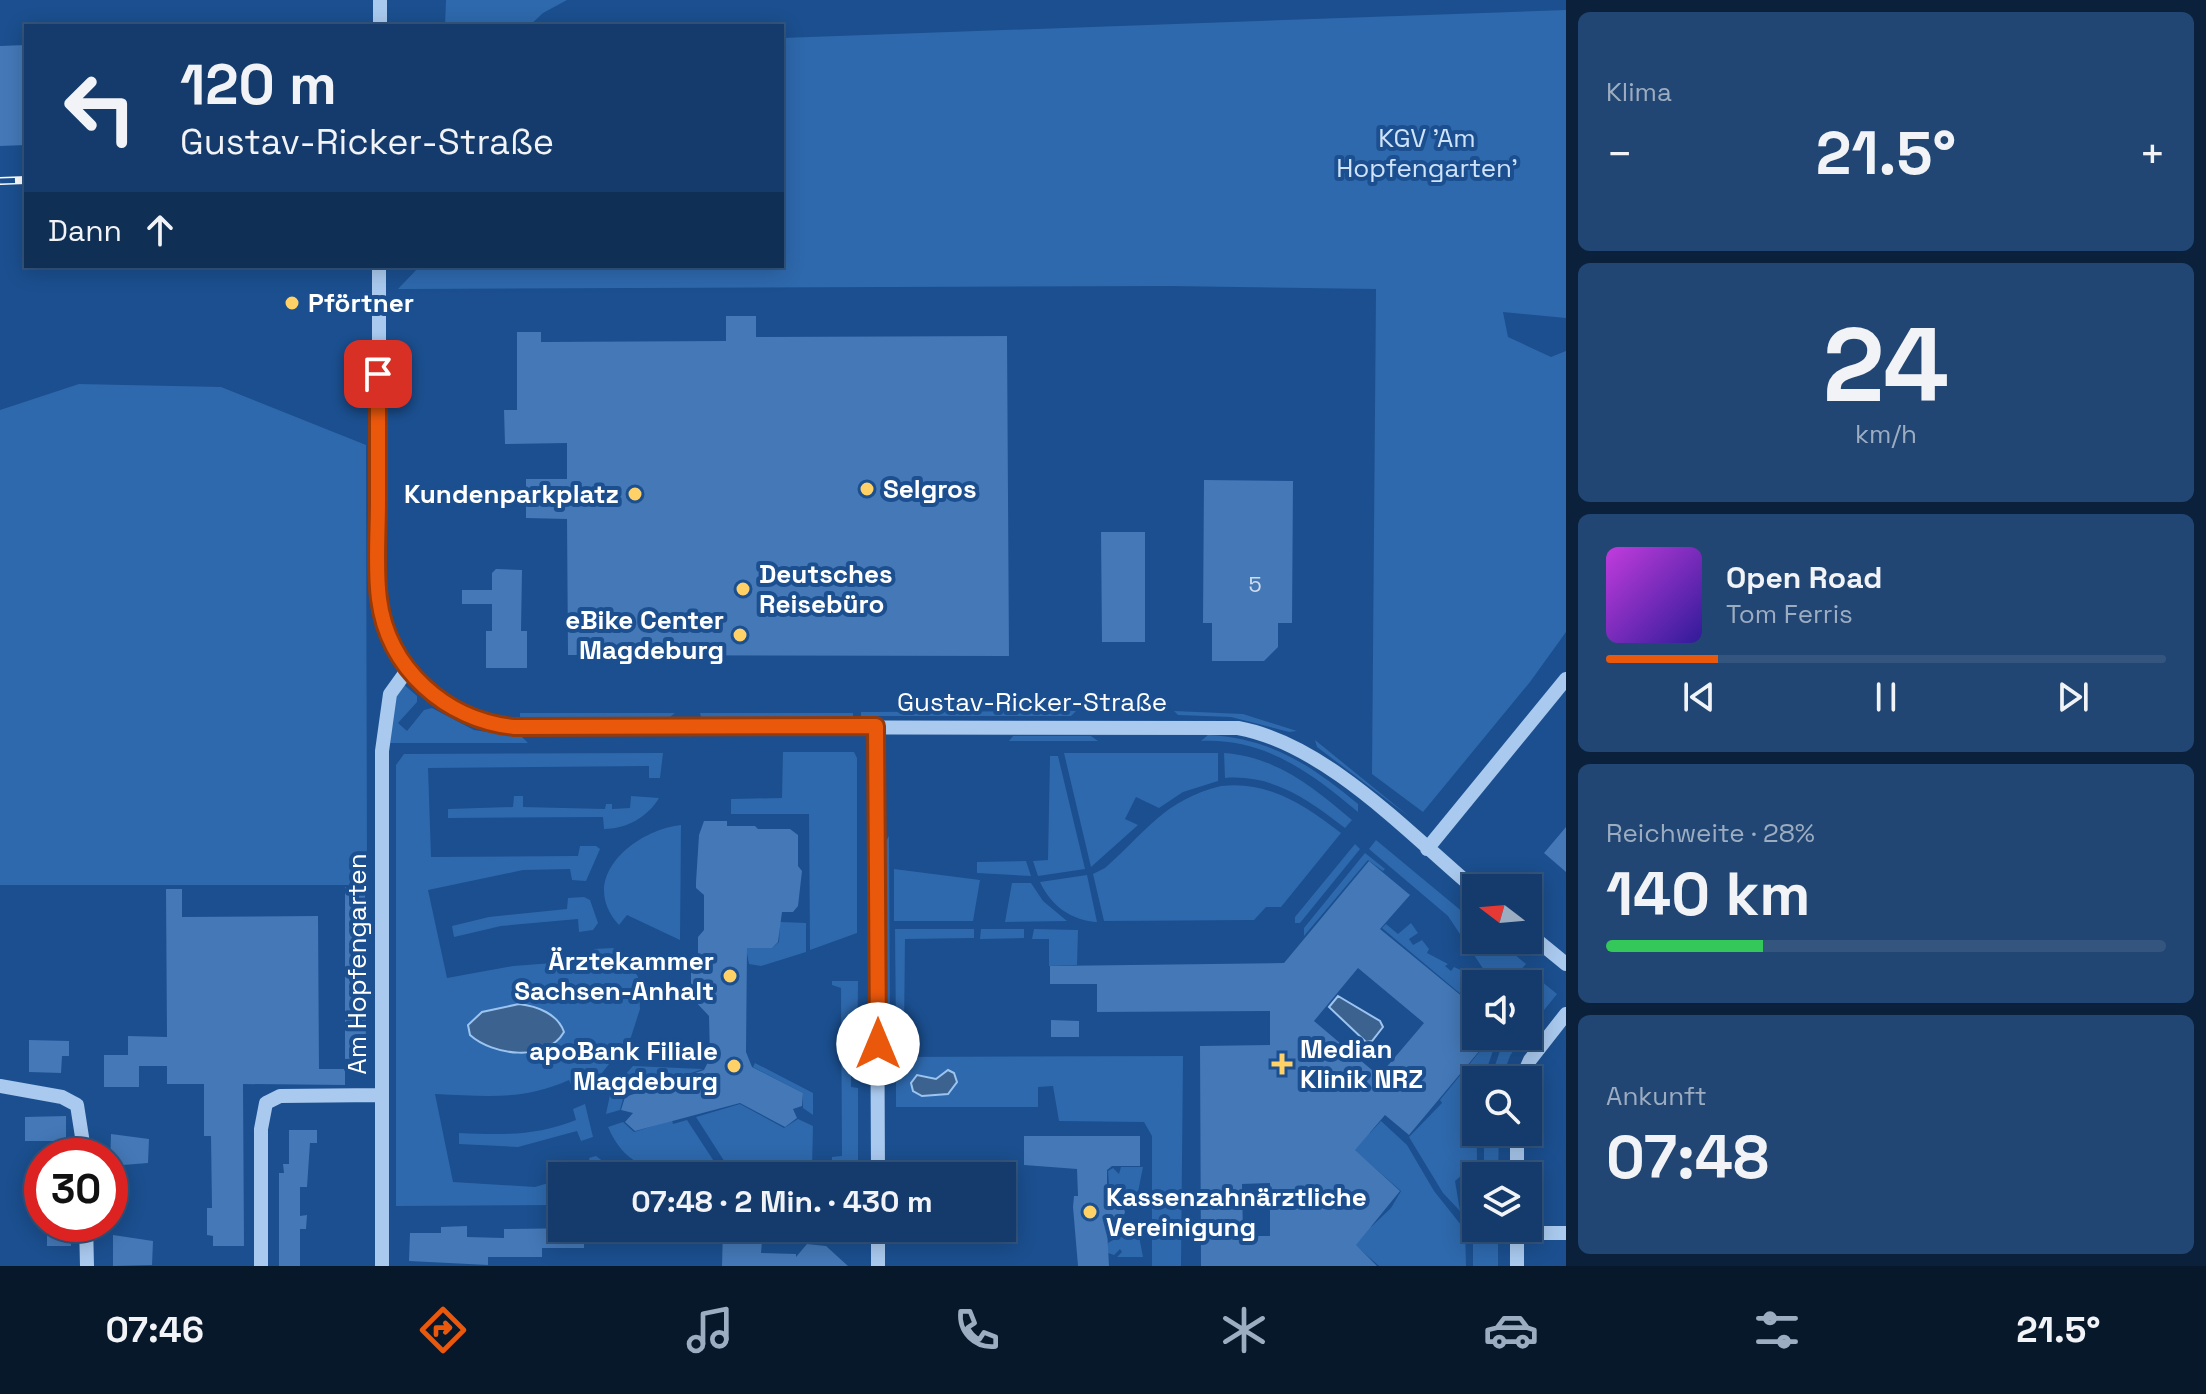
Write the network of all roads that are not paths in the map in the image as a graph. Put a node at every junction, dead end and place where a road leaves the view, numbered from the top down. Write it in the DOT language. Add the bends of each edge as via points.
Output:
graph roads {
  1 [pos="380,0"];
  2 [pos="380,24"];
  3 [pos="379,268"];
  4 [pos="408,669"];
  5 [pos="1566,679"];
  6 [pos="876,726"];
  7 [pos="1427,849"];
  8 [pos="1462,878"];
  9 [pos="1542,944"];
  10 [pos="1566,964"];
  11 [pos="1566,1014"];
  12 [pos="1528,1066"];
  13 [pos="0,1086"];
  14 [pos="381,1095"];
  15 [pos="82,1138"];
  16 [pos="878,1162"];
  17 [pos="1542,1232"];
  18 [pos="1566,1233"];
  19 [pos="86,1242"];
  20 [pos="878,1242"];
  21 [pos="1517,1242"];
  22 [pos="87,1266"];
  23 [pos="261,1266"];
  24 [pos="382,1266"];
  25 [pos="878,1266"];
  26 [pos="1517,1266"];
  1 -- 2 [label="street"];
  3 -- 4 [label="street" via="378,596 390,639"];
  4 -- 6 [label="street, Gustav-Ricker-Straße" via="452,707 505,726"];
  4 -- 14 [label="street, Am Hopfengarten" via="390,694 382,751"];
  5 -- 7 [label="street"];
  6 -- 7 [label="street, Gustav-Ricker-Straße" via="1218,725 1251,730 1318,759"];
  6 -- 16 [label="street"];
  7 -- 8 [label="street, Gustav-Ricker-Straße"];
  9 -- 10 [label="street"];
  11 -- 12 [label="street"];
  13 -- 15 [label="street" via="62,1097 77,1105"];
  14 -- 23 [label="street" via="280,1096 267,1101 261,1129"];
  14 -- 24 [label="street, Am Hopfengarten"];
  17 -- 18 [label="street"];
  19 -- 22 [label="street"];
  20 -- 25 [label="street"];
  21 -- 26 [label="street"];
}
